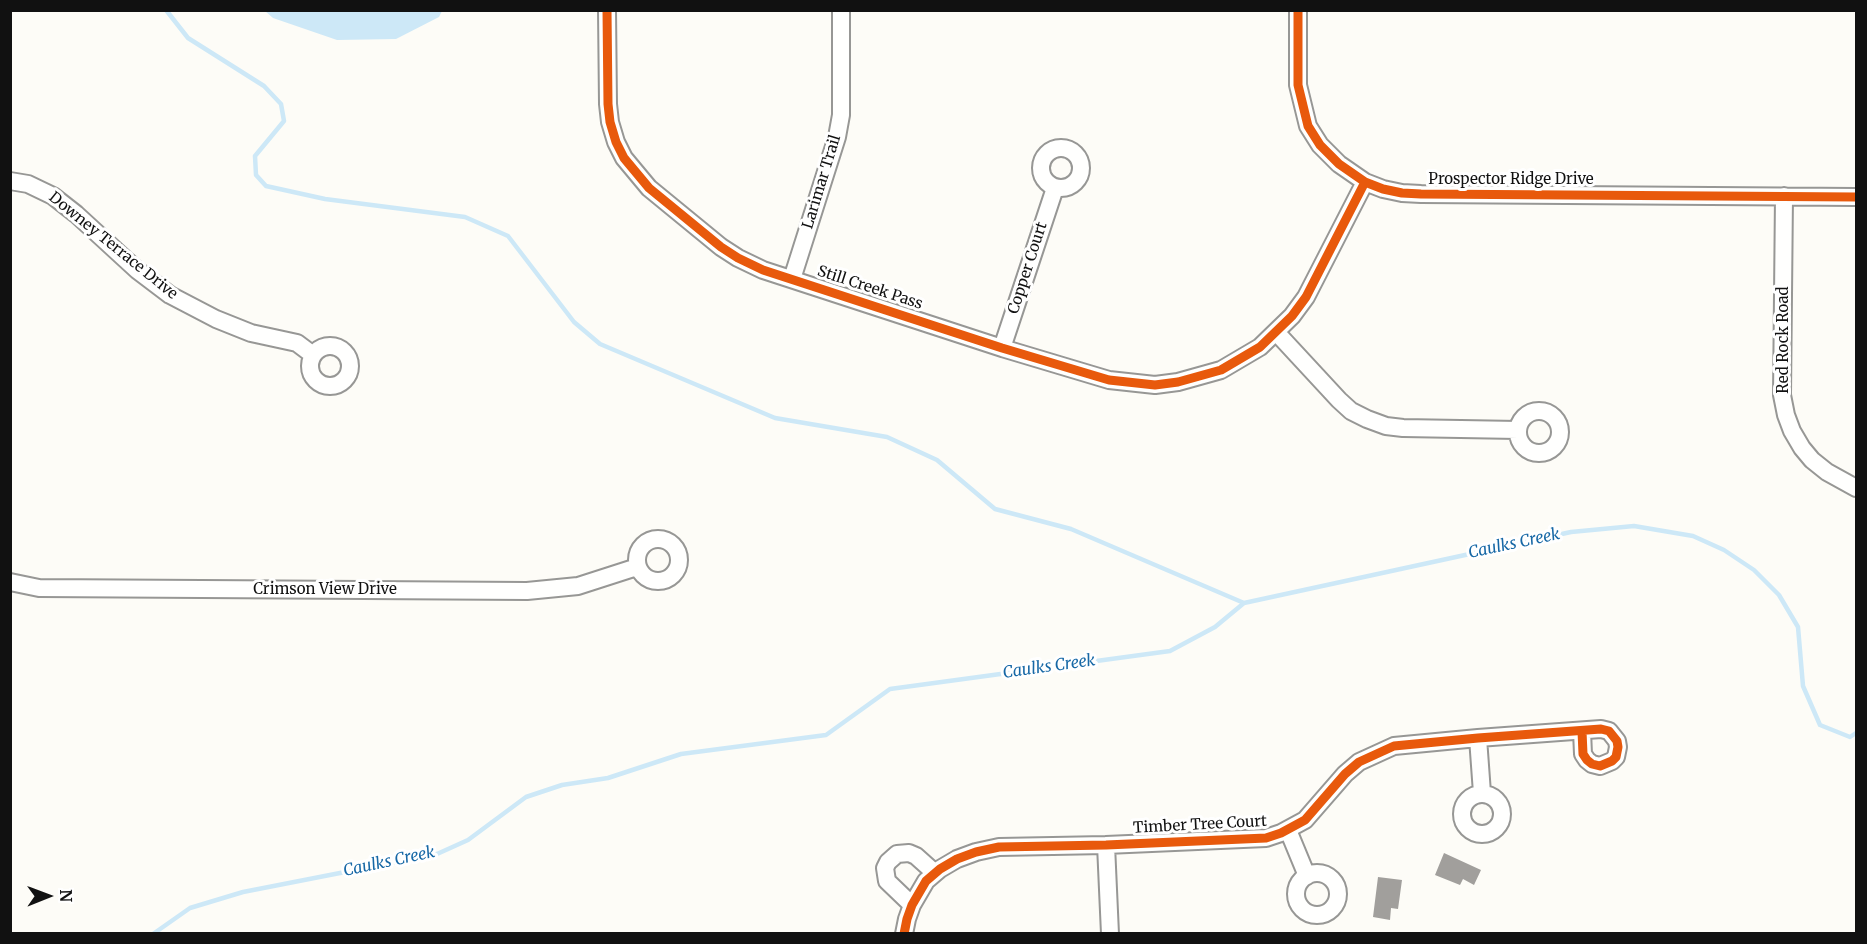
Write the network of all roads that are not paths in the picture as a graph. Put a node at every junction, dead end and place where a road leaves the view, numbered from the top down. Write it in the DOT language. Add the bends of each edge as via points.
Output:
graph roads {
  1 [pos="607,10"];
  2 [pos="841,10"];
  3 [pos="1298,10"];
  4 [pos="10,181"];
  5 [pos="1365,182"];
  6 [pos="1055,188"];
  7 [pos="1784,196"];
  8 [pos="1857,197"];
  9 [pos="792,279"];
  10 [pos="1276,332"];
  11 [pos="1002,348"];
  12 [pos="313,355"];
  13 [pos="1518,430"];
  14 [pos="1857,488"];
  15 [pos="638,567"];
  16 [pos="10,582"];
  17 [pos="1582,730"];
  18 [pos="1478,738"];
  19 [pos="1482,793"];
  20 [pos="1288,830"];
  21 [pos="1106,845"];
  22 [pos="935,873"];
  23 [pos="1307,876"];
  24 [pos="912,905"];
  25 [pos="904,933"];
  26 [pos="1110,933"];
  1 -- 9 [label="street, Still Creek Pass" via="610,122 624,158 649,188 721,247 763,270"];
  2 -- 9 [label="street, Larimar Trail" via="841,115 837,137"];
  3 -- 5 [label="street, Prospector Ridge Drive" via="1298,85 1308,126 1339,164"];
  4 -- 12 [label="street, Downey Terrace Drive" via="28,184 52,196 170,295 251,333 297,343"];
  5 -- 7 [label="street, Prospector Ridge Drive" via="1383,189 1421,194"];
  5 -- 10 [label="street, Still Creek Pass" via="1306,297"];
  6 -- 11 [label="street, Copper Court"];
  7 -- 8 [label="street, Prospector Ridge Drive"];
  7 -- 14 [label="street, Red Rock Road" via="1782,395 1786,416 1812,460"];
  9 -- 11 [label="street, Still Creek Pass"];
  10 -- 11 [label="street, Still Creek Pass" via="1260,347 1221,370 1155,385 1109,380"];
  10 -- 13 [label="street" via="1339,400 1367,419 1403,428"];
  15 -- 16 [label="street, Crimson View Drive" via="578,586 527,591 39,588"];
  17 -- 18 [label="street, Timber Tree Court"];
  18 -- 19 [label="street"];
  18 -- 20 [label="street, Timber Tree Court" via="1394,746 1377,753 1345,774 1305,820"];
  20 -- 21 [label="street, Timber Tree Court" via="1266,838"];
  20 -- 23 [label="street"];
  21 -- 22 [label="street, Timber Tree Court" via="999,847 966,855"];
  21 -- 26 [label="street"];
  22 -- 24 [label="street, Timber Tree Court"];
  22 -- 24 [label="street" via="909,853 897,854 888,862 887,881"];
  24 -- 25 [label="street, Timber Tree Court"];
}
